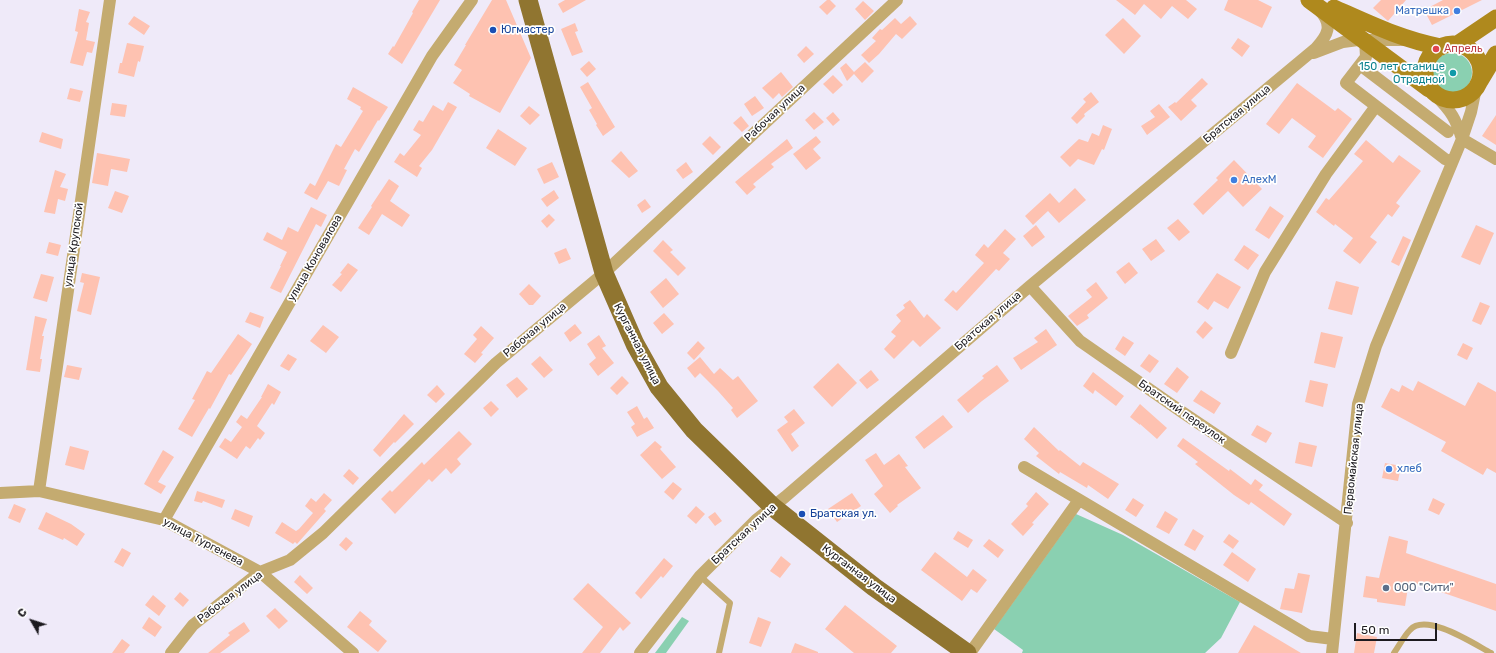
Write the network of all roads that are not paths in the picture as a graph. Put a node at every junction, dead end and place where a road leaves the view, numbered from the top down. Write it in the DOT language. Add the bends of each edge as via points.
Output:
graph roads {
  1 [pos="110,0"];
  2 [pos="472,0"];
  3 [pos="528,0"];
  4 [pos="897,0"];
  5 [pos="1312,1"];
  6 [pos="1496,18"];
  7 [pos="1365,40"];
  8 [pos="1408,40"];
  9 [pos="1448,46"];
  10 [pos="1496,54"];
  11 [pos="1307,56"];
  12 [pos="1360,65"];
  13 [pos="1478,84"];
  14 [pos="1433,92"];
  15 [pos="1376,106"];
  16 [pos="1448,132"];
  17 [pos="1462,139"];
  18 [pos="1496,159"];
  19 [pos="1452,162"];
  20 [pos="604,273"];
  21 [pos="1030,286"];
  22 [pos="1231,353"];
  23 [pos="1024,466"];
  24 [pos="39,490"];
  25 [pos="2,493"];
  26 [pos="1079,500"];
  27 [pos="773,507"];
  28 [pos="164,520"];
  29 [pos="1347,523"];
  30 [pos="260,572"];
  31 [pos="700,576"];
  32 [pos="1333,638"];
  33 [pos="171,653"];
  34 [pos="353,653"];
  35 [pos="640,653"];
  36 [pos="719,653"];
  37 [pos="968,653"];
  38 [pos="1332,653"];
  39 [pos="1394,653"];
  40 [pos="1491,653"];
  1 -- 24 [label="street, улица Крупской"];
  2 -- 28 [label="street, улица Коновалова" via="432,56"];
  3 -- 20 [label="main road, Курганная улица"];
  4 -- 20 [label="street, Рабочая улица"];
  5 -- 7 [label="street"];
  5 -- 8 [label="street"];
  5 -- 11 [label="street, Братская улица" via="1328,23 1328,30 1320,44"];
  6 -- 9 [label="street"];
  7 -- 8 [label="street"];
  7 -- 11 [label="street" via="1343,42"];
  7 -- 12 [label="street" via="1366,57"];
  7 -- 14 [label="street"];
  8 -- 9 [label="street"];
  9 -- 13 [label="street" via="1469,49 1476,56 1481,73"];
  9 -- 14 [label="street" via="1436,49 1426,63 1426,81"];
  10 -- 13 [label="street"];
  11 -- 21 [label="street, Братская улица"];
  12 -- 15 [label="street" via="1346,83"];
  12 -- 16 [label="street"];
  13 -- 14 [label="street" via="1470,95 1453,101 1444,100"];
  13 -- 17 [label="street, Первомайская улица"];
  14 -- 17 [label="street" via="1450,110"];
  15 -- 19 [label="street"];
  15 -- 22 [label="street" via="1326,174 1265,272"];
  17 -- 18 [label="street"];
  17 -- 19 [label="street, Первомайская улица"];
  19 -- 29 [label="street, Первомайская улица" via="1376,346 1358,404"];
  20 -- 27 [label="main road, Курганная улица" via="635,344 659,387 694,430"];
  20 -- 30 [label="street, Рабочая улица" via="496,363 323,533 290,560"];
  21 -- 27 [label="street, Братская улица"];
  21 -- 29 [label="street, Братский переулок" via="1080,340"];
  23 -- 26 [label="street"];
  24 -- 25 [label="street, улица Тургенева"];
  24 -- 28 [label="street, улица Тургенева"];
  26 -- 32 [label="street" via="1309,636"];
  26 -- 37 [label="street"];
  27 -- 31 [label="street, Братская улица" via="756,520"];
  27 -- 37 [label="main road, Курганная улица" via="874,587"];
  28 -- 30 [label="street, улица Тургенева"];
  29 -- 32 [label="street, Первомайская улица"];
  30 -- 33 [label="street, Рабочая улица" via="193,625"];
  30 -- 34 [label="street, улица Тургенева"];
  31 -- 35 [label="street, Братская улица"];
  31 -- 36 [label="lane" via="730,603"];
  32 -- 38 [label="street, Первомайская улица"];
  39 -- 40 [label="lane" via="1410,629 1423,624 1439,627"];
}
